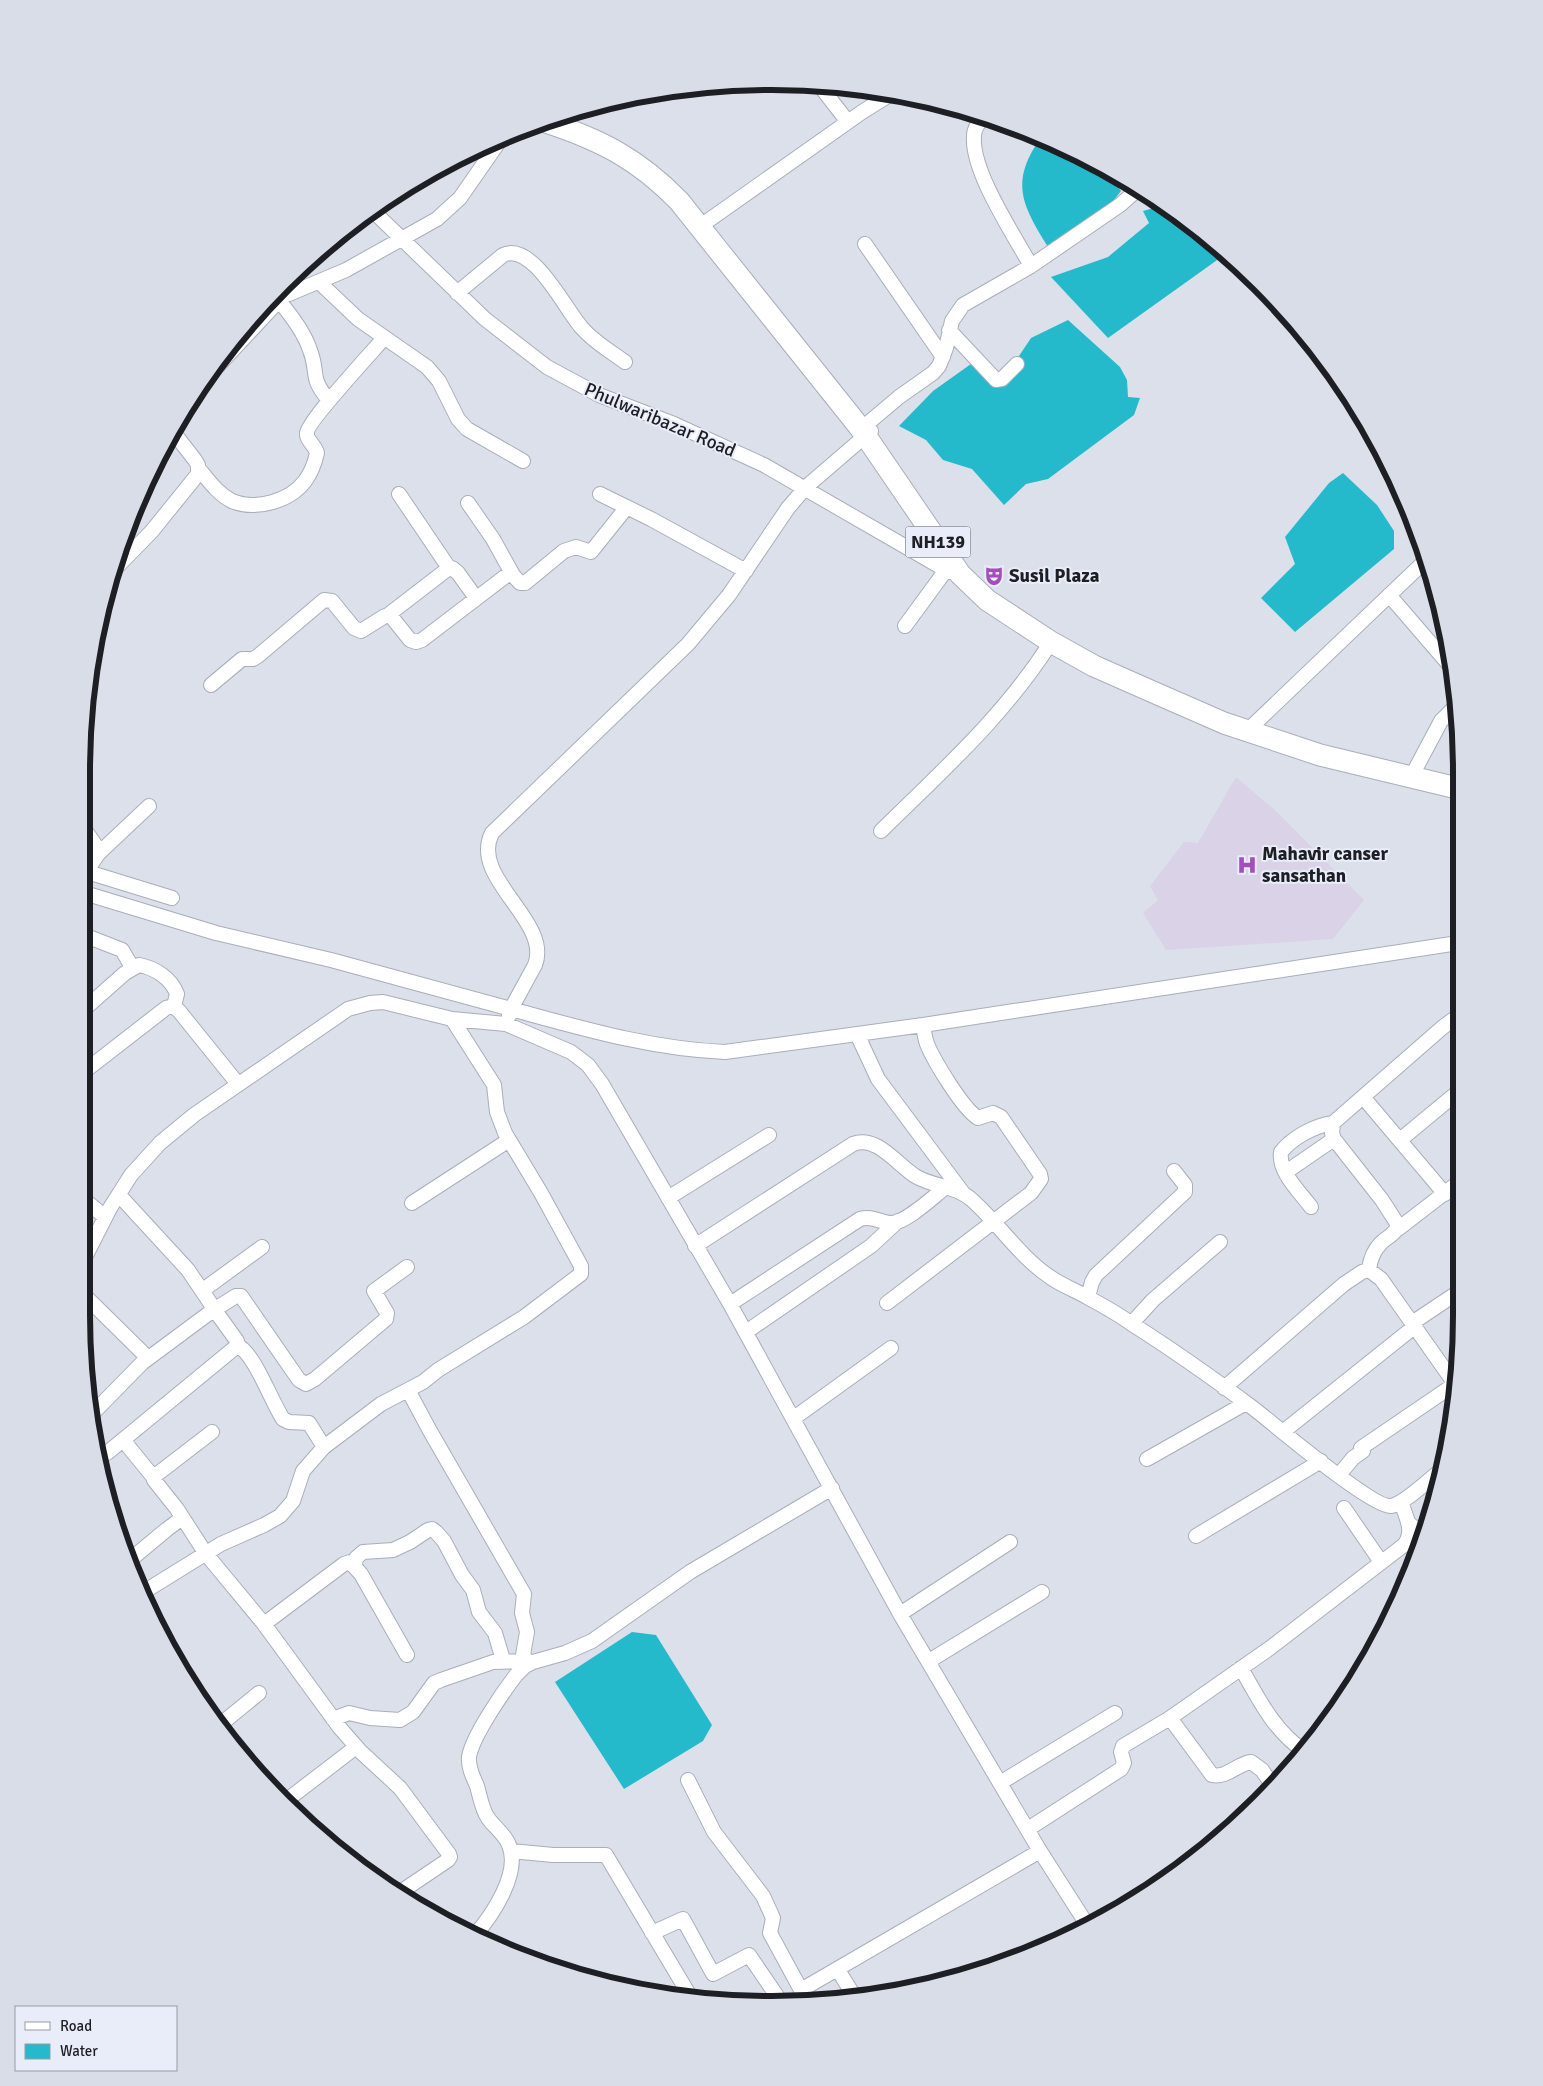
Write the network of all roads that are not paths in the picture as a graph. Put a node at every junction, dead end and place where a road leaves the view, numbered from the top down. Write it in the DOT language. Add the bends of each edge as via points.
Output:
graph roads {
  1 [pos="825,92"];
  2 [pos="882,100"];
  3 [pos="573,120"];
  4 [pos="848,122"];
  5 [pos="979,122"];
  6 [pos="555,125"];
  7 [pos="493,150"];
  8 [pos="1132,194"];
  9 [pos="378,216"];
  10 [pos="709,220"];
  11 [pos="402,238"];
  12 [pos="865,244"];
  13 [pos="1031,266"];
  14 [pos="319,282"];
  15 [pos="457,293"];
  16 [pos="286,294"];
  17 [pos="282,299"];
  18 [pos="950,330"];
  19 [pos="384,338"];
  20 [pos="795,338"];
  21 [pos="943,357"];
  22 [pos="625,362"];
  23 [pos="1017,364"];
  24 [pos="329,400"];
  25 [pos="867,429"];
  26 [pos="178,438"];
  27 [pos="524,461"];
  28 [pos="199,470"];
  29 [pos="806,487"];
  30 [pos="399,494"];
  31 [pos="600,494"];
  32 [pos="468,503"];
  33 [pos="627,507"];
  34 [pos="128,547"];
  35 [pos="1421,565"];
  36 [pos="449,568"];
  37 [pos="746,571"];
  38 [pos="511,572"];
  39 [pos="953,572"];
  40 [pos="981,580"];
  41 [pos="1389,595"];
  42 [pos="476,598"];
  43 [pos="388,615"];
  44 [pos="906,626"];
  45 [pos="1050,642"];
  46 [pos="1443,658"];
  47 [pos="211,685"];
  48 [pos="1450,712"];
  49 [pos="1252,727"];
  50 [pos="1416,768"];
  51 [pos="1453,775"];
  52 [pos="1453,787"];
  53 [pos="149,806"];
  54 [pos="881,830"];
  55 [pos="90,838"];
  56 [pos="98,854"];
  57 [pos="90,864"];
  58 [pos="90,874"];
  59 [pos="90,898"];
  60 [pos="172,898"];
  61 [pos="90,938"];
  62 [pos="1453,944"];
  63 [pos="132,967"];
  64 [pos="90,1004"];
  65 [pos="174,1006"];
  66 [pos="511,1009"];
  67 [pos="452,1019"];
  68 [pos="1453,1020"];
  69 [pos="506,1024"];
  70 [pos="923,1025"];
  71 [pos="857,1034"];
  72 [pos="90,1067"];
  73 [pos="238,1084"];
  74 [pos="1453,1096"];
  75 [pos="1363,1097"];
  76 [pos="1333,1123"];
  77 [pos="769,1135"];
  78 [pos="1334,1139"];
  79 [pos="510,1140"];
  80 [pos="1400,1140"];
  81 [pos="1174,1171"];
  82 [pos="1286,1172"];
  83 [pos="1453,1187"];
  84 [pos="946,1188"];
  85 [pos="963,1193"];
  86 [pos="1445,1194"];
  87 [pos="119,1195"];
  88 [pos="668,1198"];
  89 [pos="412,1202"];
  90 [pos="90,1204"];
  91 [pos="1311,1207"];
  92 [pos="106,1217"];
  93 [pos="898,1221"];
  94 [pos="993,1223"];
  95 [pos="1398,1229"];
  96 [pos="1220,1242"];
  97 [pos="696,1246"];
  98 [pos="262,1247"];
  99 [pos="90,1248"];
  100 [pos="407,1267"];
  101 [pos="1369,1270"];
  102 [pos="203,1290"];
  103 [pos="1453,1296"];
  104 [pos="1088,1297"];
  105 [pos="90,1301"];
  106 [pos="887,1303"];
  107 [pos="730,1304"];
  108 [pos="213,1310"];
  109 [pos="1132,1323"];
  110 [pos="1413,1325"];
  111 [pos="746,1332"];
  112 [pos="237,1345"];
  113 [pos="890,1348"];
  114 [pos="148,1358"];
  115 [pos="1450,1372"];
  116 [pos="1449,1382"];
  117 [pos="1224,1388"];
  118 [pos="408,1390"];
  119 [pos="1246,1403"];
  120 [pos="97,1409"];
  121 [pos="794,1418"];
  122 [pos="1284,1431"];
  123 [pos="212,1432"];
  124 [pos="123,1440"];
  125 [pos="324,1446"];
  126 [pos="107,1453"];
  127 [pos="1147,1459"];
  128 [pos="1321,1461"];
  129 [pos="1339,1475"];
  130 [pos="1433,1477"];
  131 [pos="154,1478"];
  132 [pos="832,1488"];
  133 [pos="1401,1502"];
  134 [pos="1344,1508"];
  135 [pos="182,1518"];
  136 [pos="1408,1523"];
  137 [pos="1418,1530"];
  138 [pos="1196,1536"];
  139 [pos="1409,1539"];
  140 [pos="1010,1542"];
  141 [pos="1413,1545"];
  142 [pos="206,1554"];
  143 [pos="135,1556"];
  144 [pos="1381,1562"];
  145 [pos="355,1565"];
  146 [pos="148,1589"];
  147 [pos="1042,1592"];
  148 [pos="900,1614"];
  149 [pos="264,1624"];
  150 [pos="407,1656"];
  151 [pos="503,1660"];
  152 [pos="929,1661"];
  153 [pos="528,1662"];
  154 [pos="1240,1668"];
  155 [pos="259,1693"];
  156 [pos="1115,1713"];
  157 [pos="1170,1718"];
  158 [pos="333,1719"];
  159 [pos="225,1721"];
  160 [pos="1298,1746"];
  161 [pos="356,1747"];
  162 [pos="688,1780"];
  163 [pos="1268,1780"];
  164 [pos="1000,1783"];
  165 [pos="291,1797"];
  166 [pos="1028,1829"];
  167 [pos="1040,1850"];
  168 [pos="511,1851"];
  169 [pos="405,1889"];
  170 [pos="1084,1920"];
  171 [pos="479,1930"];
  172 [pos="652,1933"];
  173 [pos="838,1970"];
  174 [pos="687,1990"];
  175 [pos="851,1991"];
  176 [pos="798,1994"];
  177 [pos="777,1996"];
  1 -- 4 [label="street"];
  2 -- 4 [label="street"];
  3 -- 10 [label="highway, NH139" via="600,129 650,159 670,175"];
  4 -- 10 [label="street"];
  5 -- 13 [label="street" via="974,135 976,157 994,199"];
  6 -- 20 [label="highway, NH139" via="602,143 662,184"];
  7 -- 11 [label="street" via="451,208 429,225"];
  8 -- 13 [label="street"];
  9 -- 11 [label="street, Phulwaribazar Road"];
  10 -- 20 [label="highway, NH139"];
  11 -- 14 [label="street"];
  11 -- 15 [label="street, Phulwaribazar Road"];
  12 -- 21 [label="street"];
  13 -- 18 [label="street" via="963,305 956,313"];
  14 -- 16 [label="street"];
  14 -- 19 [label="street" via="344,307"];
  15 -- 22 [label="street" via="503,255 509,252 521,255 551,284 584,331"];
  15 -- 29 [label="street, Phulwaribazar Road" via="504,335 571,381 599,396 731,449"];
  17 -- 24 [label="street" via="305,339 317,384"];
  18 -- 21 [label="street"];
  18 -- 23 [label="street" via="996,380 1002,379"];
  19 -- 24 [label="street"];
  19 -- 27 [label="street" via="432,372 467,429"];
  20 -- 25 [label="highway, NH139"];
  21 -- 25 [label="street" via="933,373 899,396"];
  24 -- 28 [label="street" via="306,433 317,452 310,473 303,484 288,495 262,505 243,504 216,489"];
  25 -- 29 [label="street"];
  25 -- 39 [label="highway, NH139"];
  25 -- 40 [label="highway, NH139"];
  26 -- 28 [label="street"];
  28 -- 34 [label="street" via="186,491"];
  29 -- 37 [label="street"];
  29 -- 39 [label="street, Phulwaribazar Road"];
  30 -- 36 [label="street"];
  31 -- 33 [label="street"];
  32 -- 38 [label="street"];
  33 -- 37 [label="street"];
  33 -- 38 [label="street" via="591,552 576,547 564,550 524,583"];
  35 -- 41 [label="street"];
  36 -- 42 [label="street" via="458,573"];
  36 -- 43 [label="street"];
  37 -- 66 [label="street" via="716,613 688,644 492,833 488,842 488,858 538,948 535,965"];
  38 -- 42 [label="street"];
  39 -- 40 [label="street, Phulwaribazar Road"];
  39 -- 44 [label="street"];
  39 -- 45 [label="highway, NH139" via="987,600"];
  40 -- 49 [label="highway, NH139" via="1032,617 1099,656"];
  41 -- 46 [label="street"];
  41 -- 49 [label="street"];
  42 -- 43 [label="street" via="416,642 410,640"];
  43 -- 47 [label="street" via="360,631 336,604 324,600 258,656 242,660"];
  45 -- 49 [label="highway, NH139" via="1094,666"];
  45 -- 54 [label="street" via="1022,685 988,725"];
  48 -- 50 [label="street" via="1441,721"];
  49 -- 50 [label="highway, NH139"];
  49 -- 52 [label="highway, NH139" via="1320,755"];
  50 -- 51 [label="highway, NH139"];
  53 -- 56 [label="street"];
  55 -- 56 [label="street"];
  56 -- 57 [label="street"];
  58 -- 60 [label="street"];
  59 -- 66 [label="street"];
  61 -- 63 [label="street" via="122,950"];
  62 -- 70 [label="street"];
  63 -- 64 [label="street"];
  63 -- 65 [label="street" via="146,966 170,981 177,994"];
  65 -- 72 [label="street" via="166,1008"];
  65 -- 73 [label="street"];
  66 -- 69 [label="street"];
  66 -- 71 [label="street" via="645,1043 696,1051 725,1052"];
  67 -- 69 [label="street"];
  67 -- 73 [label="street" via="389,1003 359,1005"];
  67 -- 79 [label="street" via="494,1085 497,1112"];
  68 -- 75 [label="street"];
  69 -- 88 [label="street" via="571,1052 588,1065"];
  70 -- 71 [label="street"];
  70 -- 94 [label="street" via="932,1055 967,1108 978,1118 993,1113 1001,1117 1040,1174 1036,1188"];
  71 -- 85 [label="street" via="888,1094"];
  73 -- 87 [label="street" via="160,1144 136,1169"];
  74 -- 80 [label="street"];
  75 -- 76 [label="street"];
  75 -- 80 [label="street"];
  76 -- 78 [label="street"];
  76 -- 82 [label="street" via="1310,1130 1285,1147 1280,1159"];
  77 -- 88 [label="street"];
  78 -- 82 [label="street"];
  78 -- 95 [label="street" via="1392,1214"];
  79 -- 89 [label="street"];
  79 -- 118 [label="street" via="581,1266 581,1274 524,1317"];
  80 -- 86 [label="street"];
  81 -- 104 [label="street" via="1185,1185 1185,1192 1096,1275"];
  82 -- 91 [label="street"];
  83 -- 86 [label="street"];
  84 -- 85 [label="street"];
  84 -- 93 [label="street"];
  84 -- 97 [label="street" via="916,1176 878,1147 859,1142"];
  85 -- 94 [label="street"];
  86 -- 95 [label="street"];
  87 -- 92 [label="street"];
  87 -- 102 [label="street"];
  88 -- 97 [label="street"];
  90 -- 92 [label="street"];
  92 -- 99 [label="street"];
  93 -- 107 [label="street" via="860,1219"];
  93 -- 111 [label="street" via="871,1246"];
  94 -- 104 [label="street" via="1035,1266"];
  94 -- 106 [label="street"];
  95 -- 101 [label="street" via="1375,1250"];
  96 -- 109 [label="street" via="1153,1300"];
  97 -- 107 [label="street"];
  98 -- 102 [label="street"];
  100 -- 108 [label="street" via="374,1291 387,1313 386,1319 306,1384 299,1380 241,1296"];
  101 -- 110 [label="street" via="1381,1279"];
  101 -- 117 [label="street" via="1344,1284"];
  102 -- 108 [label="street"];
  103 -- 110 [label="street"];
  104 -- 109 [label="street"];
  105 -- 114 [label="street"];
  107 -- 111 [label="street"];
  108 -- 112 [label="street"];
  108 -- 114 [label="street"];
  109 -- 117 [label="street"];
  110 -- 115 [label="street"];
  110 -- 122 [label="street"];
  111 -- 121 [label="street"];
  112 -- 124 [label="street"];
  112 -- 125 [label="street" via="250,1358 283,1419 309,1423"];
  113 -- 121 [label="street"];
  114 -- 120 [label="street"];
  116 -- 129 [label="street" via="1362,1449"];
  117 -- 119 [label="street"];
  118 -- 125 [label="street" via="375,1408"];
  118 -- 153 [label="street" via="524,1594 522,1613 527,1632 522,1653"];
  119 -- 122 [label="street"];
  119 -- 127 [label="street"];
  121 -- 132 [label="street"];
  122 -- 128 [label="street"];
  123 -- 131 [label="street"];
  124 -- 126 [label="street"];
  124 -- 131 [label="street"];
  125 -- 142 [label="street" via="303,1470 297,1493 287,1510"];
  128 -- 129 [label="street"];
  128 -- 138 [label="street"];
  129 -- 133 [label="street" via="1383,1504 1391,1506"];
  130 -- 133 [label="street"];
  131 -- 135 [label="street"];
  132 -- 148 [label="street"];
  132 -- 153 [label="street" via="690,1572 592,1641 565,1653"];
  133 -- 136 [label="street"];
  134 -- 144 [label="street"];
  135 -- 142 [label="street"];
  135 -- 143 [label="street"];
  136 -- 137 [label="street"];
  136 -- 139 [label="street"];
  139 -- 141 [label="street"];
  139 -- 144 [label="street"];
  140 -- 148 [label="street"];
  142 -- 146 [label="street"];
  142 -- 149 [label="street"];
  144 -- 154 [label="street"];
  145 -- 149 [label="street" via="350,1562 344,1564"];
  145 -- 150 [label="street"];
  145 -- 151 [label="street" via="356,1558 363,1552 393,1550 432,1529 444,1541 475,1594 478,1610 494,1634"];
  147 -- 152 [label="street"];
  148 -- 152 [label="street"];
  149 -- 158 [label="street"];
  151 -- 153 [label="street"];
  151 -- 158 [label="street" via="434,1683 413,1712 400,1720 350,1713"];
  152 -- 164 [label="street"];
  153 -- 168 [label="street" via="506,1689 474,1742 469,1760 486,1816 507,1841"];
  154 -- 157 [label="street"];
  154 -- 160 [label="street" via="1275,1724"];
  155 -- 159 [label="street"];
  156 -- 164 [label="street"];
  157 -- 163 [label="street" via="1212,1774 1225,1774 1251,1762"];
  157 -- 166 [label="street" via="1124,1746 1121,1769"];
  158 -- 161 [label="street"];
  161 -- 165 [label="street"];
  161 -- 169 [label="street" via="400,1788 450,1856"];
  162 -- 176 [label="street" via="717,1837 766,1902 773,1918 770,1933"];
  164 -- 166 [label="street"];
  166 -- 167 [label="street"];
  167 -- 170 [label="street"];
  167 -- 173 [label="street"];
  168 -- 171 [label="street" via="511,1870 505,1888"];
  168 -- 172 [label="street" via="606,1855"];
  172 -- 174 [label="street"];
  172 -- 177 [label="street" via="683,1919 713,1974 749,1955"];
  173 -- 175 [label="street"];
  173 -- 176 [label="street"];
}
